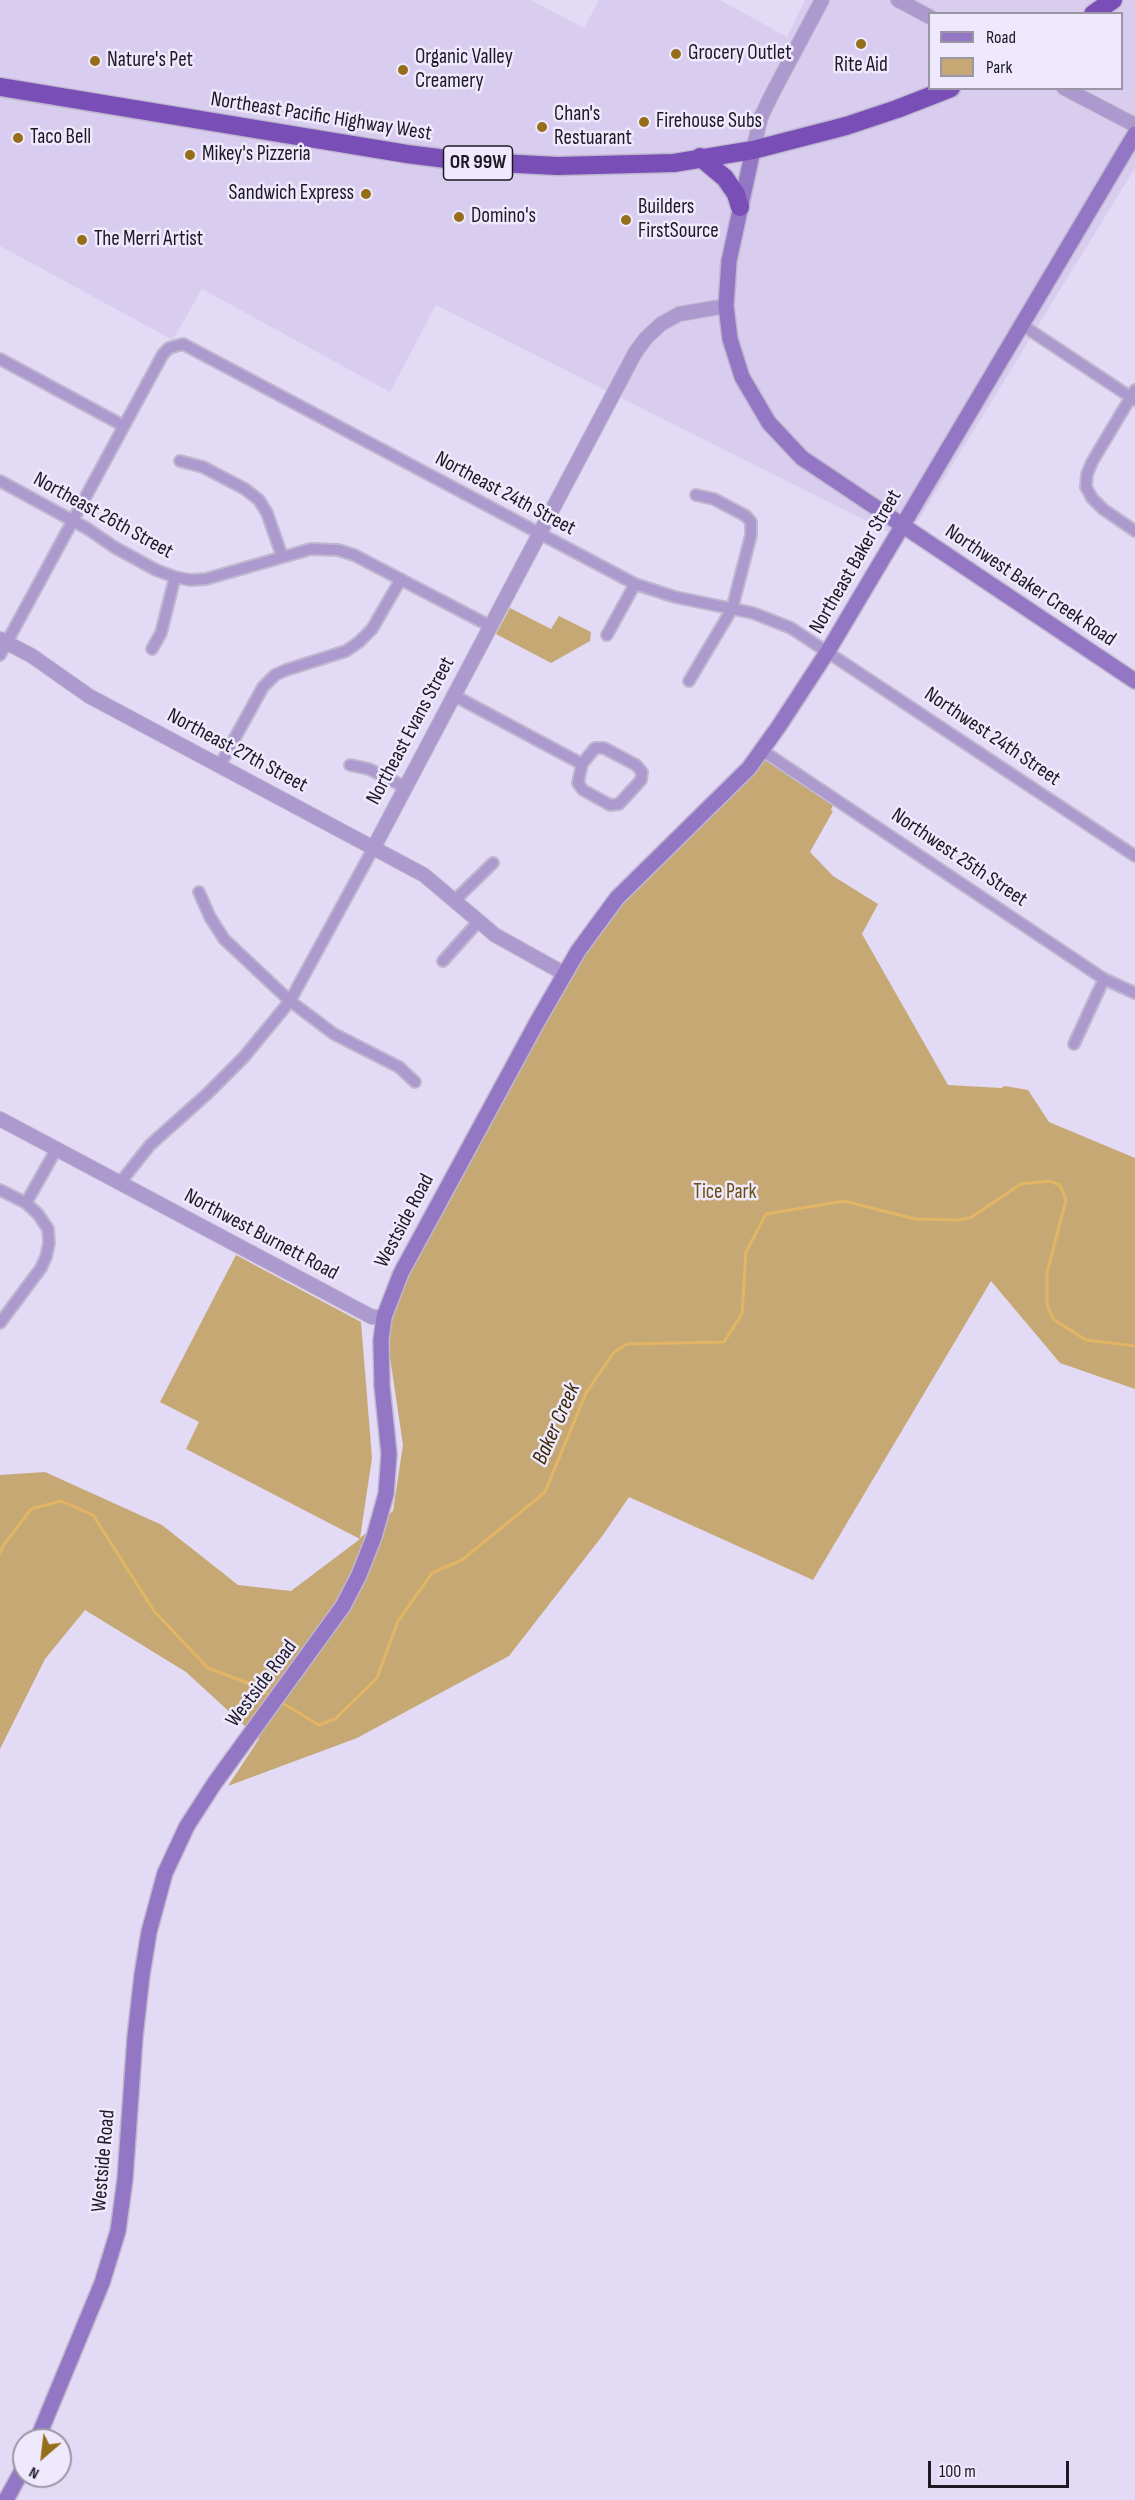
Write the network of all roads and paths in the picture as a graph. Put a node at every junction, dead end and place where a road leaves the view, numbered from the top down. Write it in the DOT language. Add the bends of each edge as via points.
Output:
graph roads {
  1 [pos="822,0"];
  2 [pos="898,0"];
  3 [pos="1113,0"];
  4 [pos="1096,12"];
  5 [pos="928,16"];
  6 [pos="0,87"];
  7 [pos="946,90"];
  8 [pos="1068,90"];
  9 [pos="1135,125"];
  10 [pos="1135,134"];
  11 [pos="753,150"];
  12 [pos="700,158"];
  13 [pos="740,207"];
  14 [pos="726,306"];
  15 [pos="1022,325"];
  16 [pos="0,359"];
  17 [pos="1134,396"];
  18 [pos="124,426"];
  19 [pos="180,461"];
  20 [pos="0,481"];
  21 [pos="696,495"];
  22 [pos="73,521"];
  23 [pos="901,526"];
  24 [pos="1135,531"];
  25 [pos="539,534"];
  26 [pos="282,556"];
  27 [pos="175,577"];
  28 [pos="401,579"];
  29 [pos="635,584"];
  30 [pos="732,609"];
  31 [pos="490,626"];
  32 [pos="607,635"];
  33 [pos="2,646"];
  34 [pos="152,649"];
  35 [pos="828,651"];
  36 [pos="689,681"];
  37 [pos="1135,681"];
  38 [pos="453,695"];
  39 [pos="763,751"];
  40 [pos="582,764"];
  41 [pos="220,765"];
  42 [pos="350,765"];
  43 [pos="405,787"];
  44 [pos="374,847"];
  45 [pos="1135,856"];
  46 [pos="493,863"];
  47 [pos="199,892"];
  48 [pos="455,900"];
  49 [pos="478,922"];
  50 [pos="443,961"];
  51 [pos="565,974"];
  52 [pos="1104,979"];
  53 [pos="1135,993"];
  54 [pos="290,1001"];
  55 [pos="1074,1044"];
  56 [pos="415,1082"];
  57 [pos="0,1119"];
  58 [pos="56,1149"];
  59 [pos="120,1183"];
  60 [pos="0,1190"];
  61 [pos="26,1203"];
  62 [pos="384,1317"];
  63 [pos="0,1323"];
  64 [pos="42,2428"];
  1 -- 11 [label="street" via="761,117"];
  2 -- 5 [label="street"];
  3 -- 4 [label="highway"];
  6 -- 12 [label="highway, Northeast Pacific Highway West / OR 99W" via="462,161 634,165"];
  7 -- 11 [label="highway, Northeast Pacific Highway West / OR 99W" via="846,126"];
  8 -- 9 [label="street"];
  10 -- 15 [label="main road, Northeast Baker Street"];
  11 -- 12 [label="highway, Northeast Pacific Highway West / OR 99W"];
  11 -- 13 [label="main road, Northwest Baker Creek Road"];
  12 -- 13 [label="highway" via="725,178"];
  13 -- 14 [label="main road, Northwest Baker Creek Road" via="729,261"];
  14 -- 23 [label="main road, Northwest Baker Creek Road" via="730,339 742,377 769,423 802,458"];
  14 -- 25 [label="street, Northeast Evans Street" via="679,314 646,338"];
  15 -- 17 [label="street"];
  15 -- 23 [label="main road, Northeast Baker Street"];
  16 -- 18 [label="street"];
  17 -- 24 [label="street" via="1092,462 1086,487 1103,509"];
  18 -- 22 [label="street"];
  18 -- 25 [label="street, Northeast 24th Street" via="163,354 183,344"];
  19 -- 26 [label="street" via="203,467 259,500"];
  20 -- 22 [label="street, Northeast 26th Street"];
  21 -- 30 [label="street" via="714,499 751,522 752,535"];
  22 -- 27 [label="street, Northeast 26th Street" via="114,547"];
  22 -- 33 [label="street"];
  23 -- 35 [label="main road, Northeast Baker Street"];
  23 -- 37 [label="main road, Northwest Baker Creek Road"];
  25 -- 29 [label="street, Northeast 24th Street"];
  25 -- 31 [label="street, Northeast Evans Street"];
  26 -- 27 [label="street, Northeast 26th Street" via="206,579"];
  26 -- 28 [label="street, Northeast 26th Street" via="311,549 338,550"];
  27 -- 34 [label="street" via="161,633"];
  28 -- 31 [label="street, Northeast 26th Street"];
  28 -- 41 [label="street" via="377,622 359,642 346,651 286,670 263,687"];
  29 -- 30 [label="street, Northeast 24th Street"];
  29 -- 32 [label="street"];
  30 -- 35 [label="street, Northeast 24th Street" via="773,619"];
  30 -- 36 [label="street"];
  31 -- 38 [label="street, Northeast Evans Street"];
  33 -- 41 [label="street, Northeast 27th Street" via="32,657 83,693"];
  35 -- 39 [label="main road, Northeast Baker Street"];
  35 -- 45 [label="street, Northwest 24th Street"];
  38 -- 40 [label="street"];
  38 -- 43 [label="street, Northeast Evans Street"];
  39 -- 51 [label="main road, Northeast Baker Street" via="617,898"];
  39 -- 52 [label="street, Northwest 25th Street"];
  40 -- 40 [label="street" via="578,783 610,805 619,804 641,780 642,772 636,765 604,748 595,748"];
  41 -- 44 [label="street, Northeast 27th Street"];
  42 -- 43 [label="street" via="369,769"];
  43 -- 44 [label="street, Northeast Evans Street"];
  44 -- 48 [label="street, Northeast 27th Street" via="424,874"];
  44 -- 54 [label="street, Northeast Evans Street"];
  46 -- 48 [label="street"];
  47 -- 54 [label="street" via="224,939"];
  48 -- 49 [label="street, Northeast 27th Street"];
  49 -- 50 [label="street"];
  49 -- 51 [label="street, Northeast 27th Street"];
  51 -- 62 [label="main road, Westside Road" via="412,1250"];
  52 -- 53 [label="street, Northwest 25th Street"];
  52 -- 55 [label="street"];
  54 -- 56 [label="street" via="334,1034 399,1066"];
  54 -- 59 [label="street, Northeast Evans Street" via="244,1057 150,1145"];
  57 -- 58 [label="street, Northwest Burnett Road"];
  58 -- 59 [label="street, Northwest Burnett Road"];
  58 -- 61 [label="street"];
  59 -- 62 [label="street, Northwest Burnett Road" via="372,1317"];
  60 -- 61 [label="street"];
  61 -- 63 [label="street" via="48,1229 46,1257"];
  62 -- 64 [label="main road, Westside Road" via="381,1368 389,1454 386,1494 374,1538 359,1575 330,1626 214,1784 177,1845 158,1896 148,1943 136,2028 118,2231 102,2283"];
}
